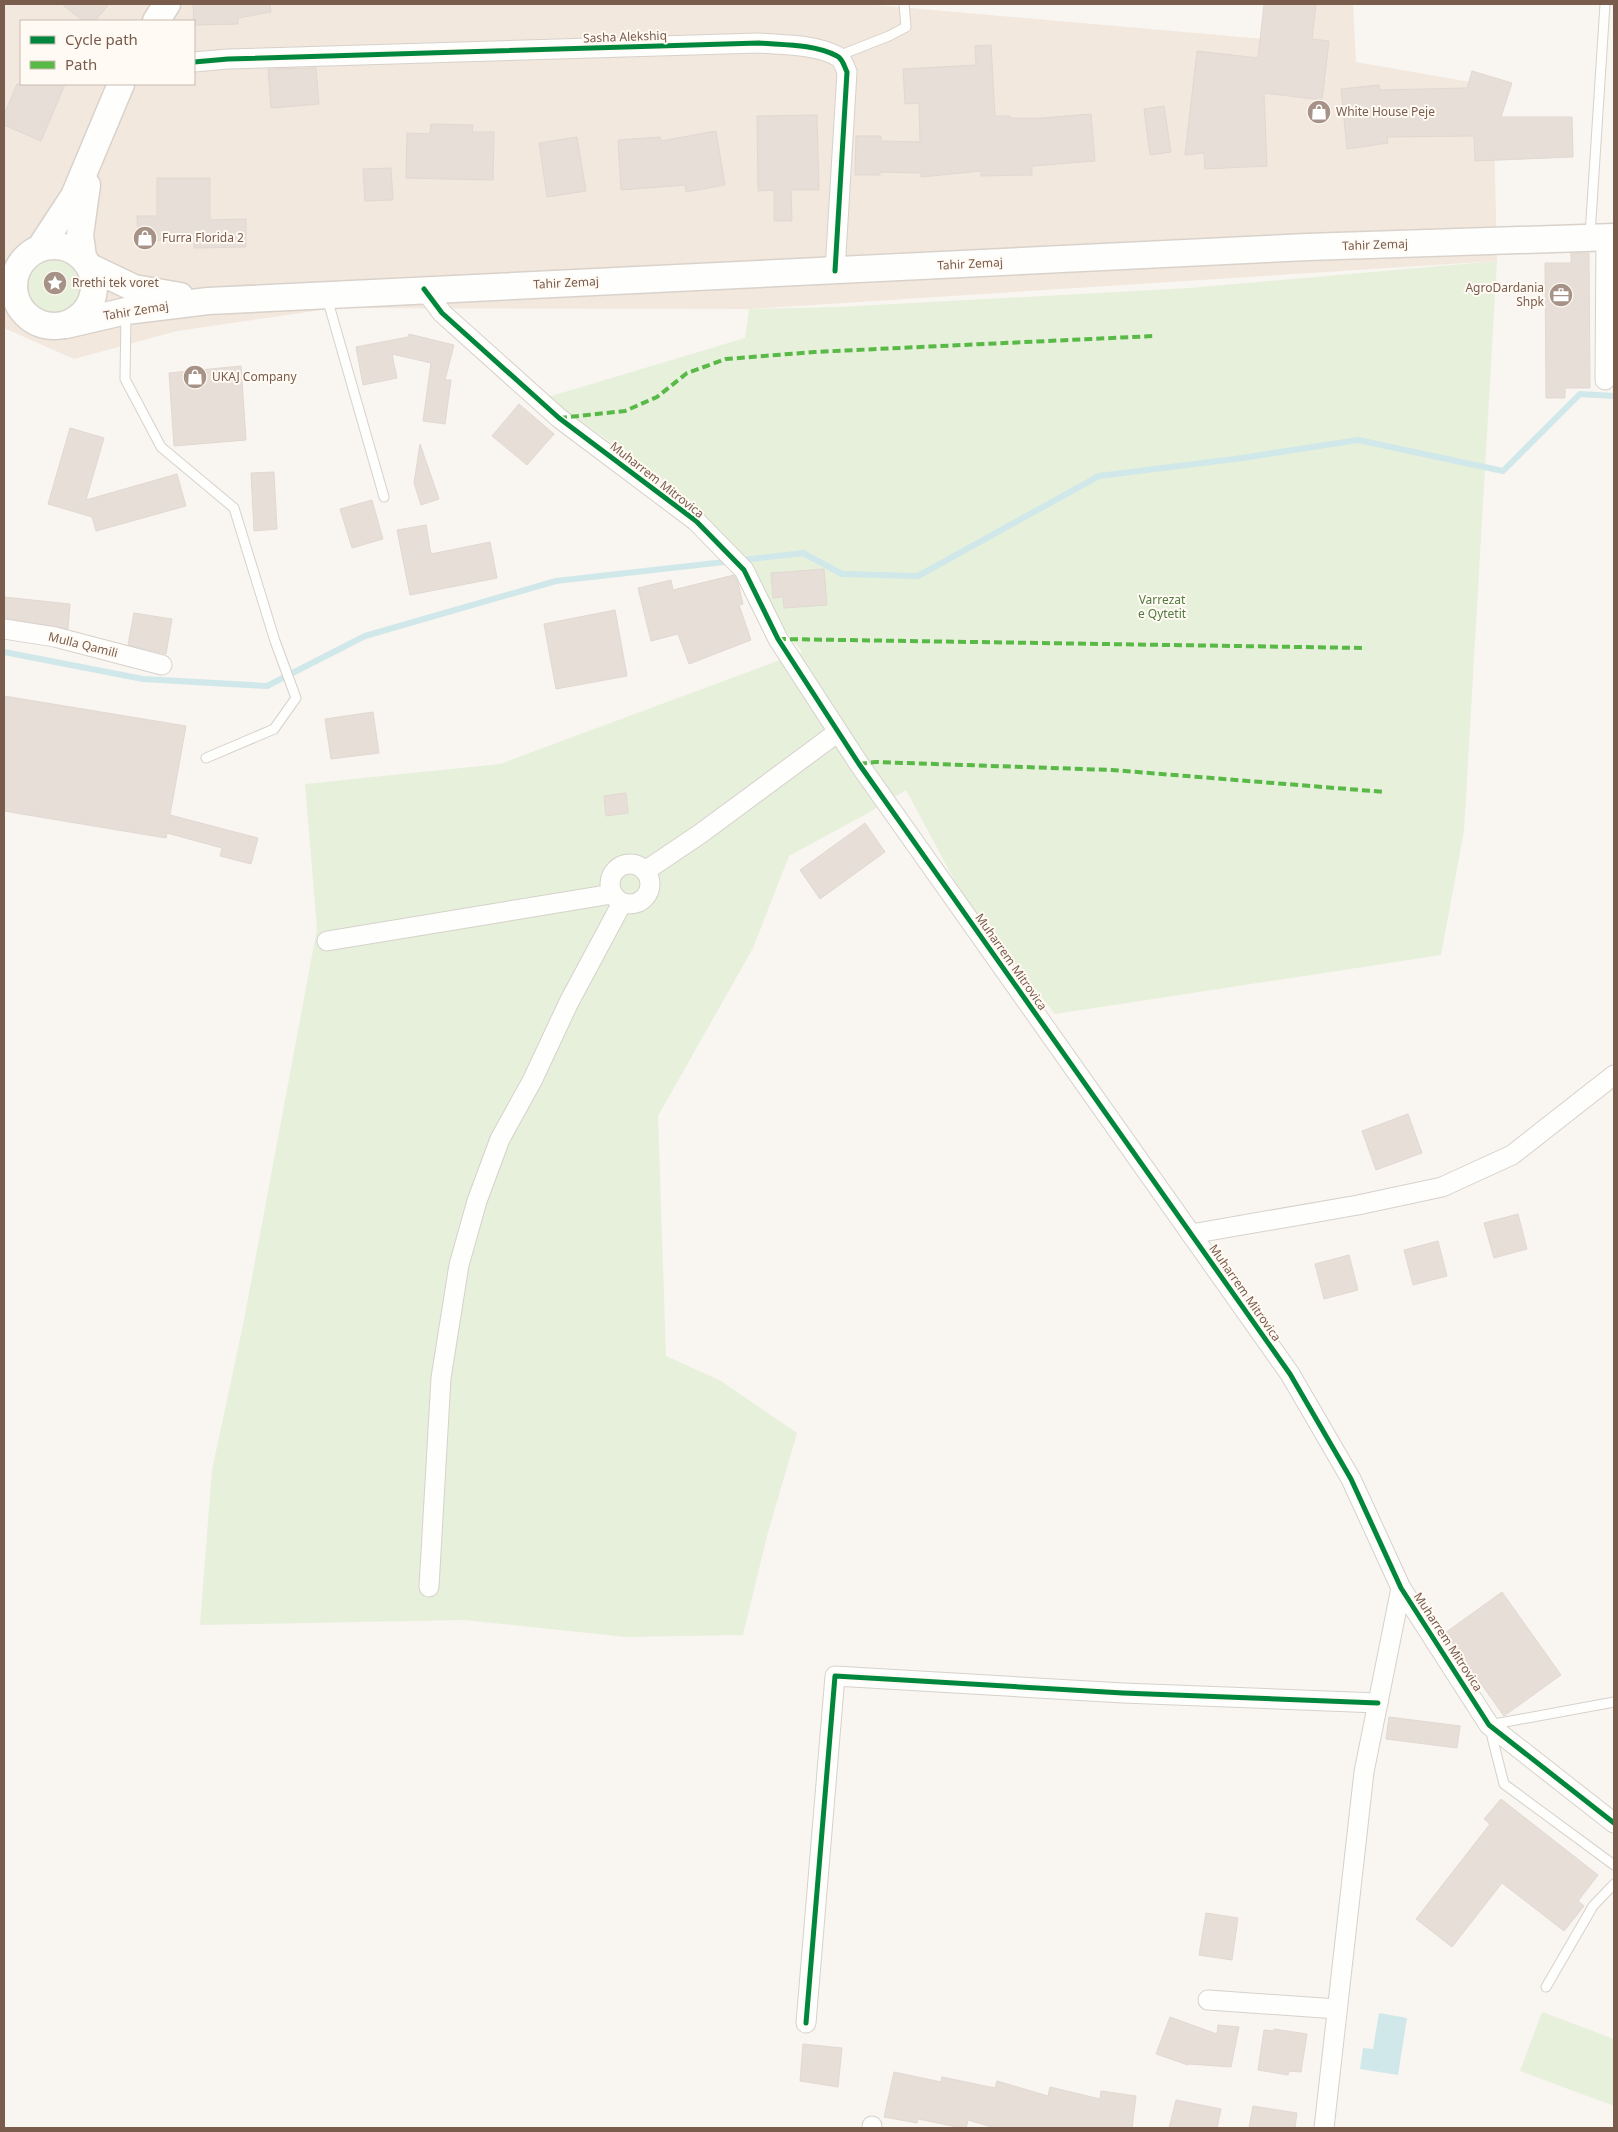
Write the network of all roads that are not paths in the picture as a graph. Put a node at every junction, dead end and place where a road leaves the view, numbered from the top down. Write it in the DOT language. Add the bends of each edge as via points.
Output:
graph roads {
  1 [pos="167,4"];
  2 [pos="904,4"];
  3 [pos="1605,4"];
  4 [pos="157,20"];
  5 [pos="838,56"];
  6 [pos="195,62"];
  7 [pos="121,85"];
  8 [pos="91,157"];
  9 [pos="1604,237"];
  10 [pos="37,250"];
  11 [pos="4,257"];
  12 [pos="86,262"];
  13 [pos="835,271"];
  14 [pos="424,289"];
  15 [pos="326,294"];
  16 [pos="10,301"];
  17 [pos="208,301"];
  18 [pos="126,312"];
  19 [pos="66,325"];
  20 [pos="1605,380"];
  21 [pos="384,498"];
  22 [pos="4,629"];
  23 [pos="162,665"];
  24 [pos="838,732"];
  25 [pos="206,758"];
  26 [pos="645,871"];
  27 [pos="617,899"];
  28 [pos="327,941"];
  29 [pos="1614,1075"];
  30 [pos="1191,1234"];
  31 [pos="429,1587"];
  32 [pos="1401,1588"];
  33 [pos="1614,1702"];
  34 [pos="1378,1703"];
  35 [pos="1490,1725"];
  36 [pos="1614,1823"];
  37 [pos="1614,1865"];
  38 [pos="1614,1884"];
  39 [pos="1546,1987"];
  40 [pos="1208,2000"];
  41 [pos="1337,2009"];
  42 [pos="806,2023"];
  43 [pos="1324,2128"];
  1 -- 4 [label="main road"];
  2 -- 5 [label="lane" via="906,27"];
  3 -- 9 [label="lane"];
  5 -- 6 [label="street, Sasha Alekshiq" via="815,49 759,43"];
  5 -- 13 [label="street" via="846,72"];
  7 -- 8 [label="main road"];
  8 -- 10 [label="main road" via="74,196"];
  8 -- 12 [label="main road" via="80,235"];
  9 -- 13 [label="main road, Tahir Zemaj" via="1307,247"];
  9 -- 20 [label="street"];
  10 -- 11 [label="main road"];
  10 -- 12 [label="main road" via="60,246 72,250"];
  10 -- 16 [label="main road" via="17,268"];
  12 -- 17 [label="main road, Tahir Zemaj" via="134,288"];
  12 -- 19 [label="main road" via="94,279 92,302 76,320"];
  13 -- 14 [label="main road, Tahir Zemaj"];
  14 -- 15 [label="main road, Tahir Zemaj"];
  14 -- 24 [label="street, Muharrem Mitrovica" via="442,313 560,418 696,521 744,570 778,639"];
  15 -- 17 [label="main road, Tahir Zemaj"];
  15 -- 21 [label="lane"];
  16 -- 19 [label="main road" via="43,325"];
  17 -- 18 [label="main road, Tahir Zemaj"];
  18 -- 19 [label="main road, Tahir Zemaj"];
  18 -- 25 [label="lane" via="125,379 161,446 234,508 296,698 274,729"];
  22 -- 23 [label="street, Mulla Qamili" via="55,637"];
  24 -- 26 [label="street"];
  24 -- 30 [label="street, Muharrem Mitrovica"];
  26 -- 27 [label="street" via="650,884 646,897 635,904"];
  26 -- 27 [label="street" via="634,864 616,870 610,881"];
  27 -- 28 [label="street"];
  27 -- 31 [label="street" via="500,1139 477,1201 459,1265 440,1378"];
  29 -- 30 [label="street" via="1512,1155 1442,1187"];
  30 -- 32 [label="street, Muharrem Mitrovica" via="1295,1382 1351,1479"];
  32 -- 34 [label="street"];
  32 -- 35 [label="street, Muharrem Mitrovica"];
  33 -- 35 [label="lane"];
  34 -- 41 [label="street" via="1364,1772"];
  34 -- 42 [label="street" via="1123,1693 835,1676"];
  35 -- 36 [label="street, Muharrem Mitrovica"];
  35 -- 37 [label="lane" via="1504,1784"];
  38 -- 39 [label="lane" via="1593,1906"];
  40 -- 41 [label="street"];
  41 -- 43 [label="street"];
}
